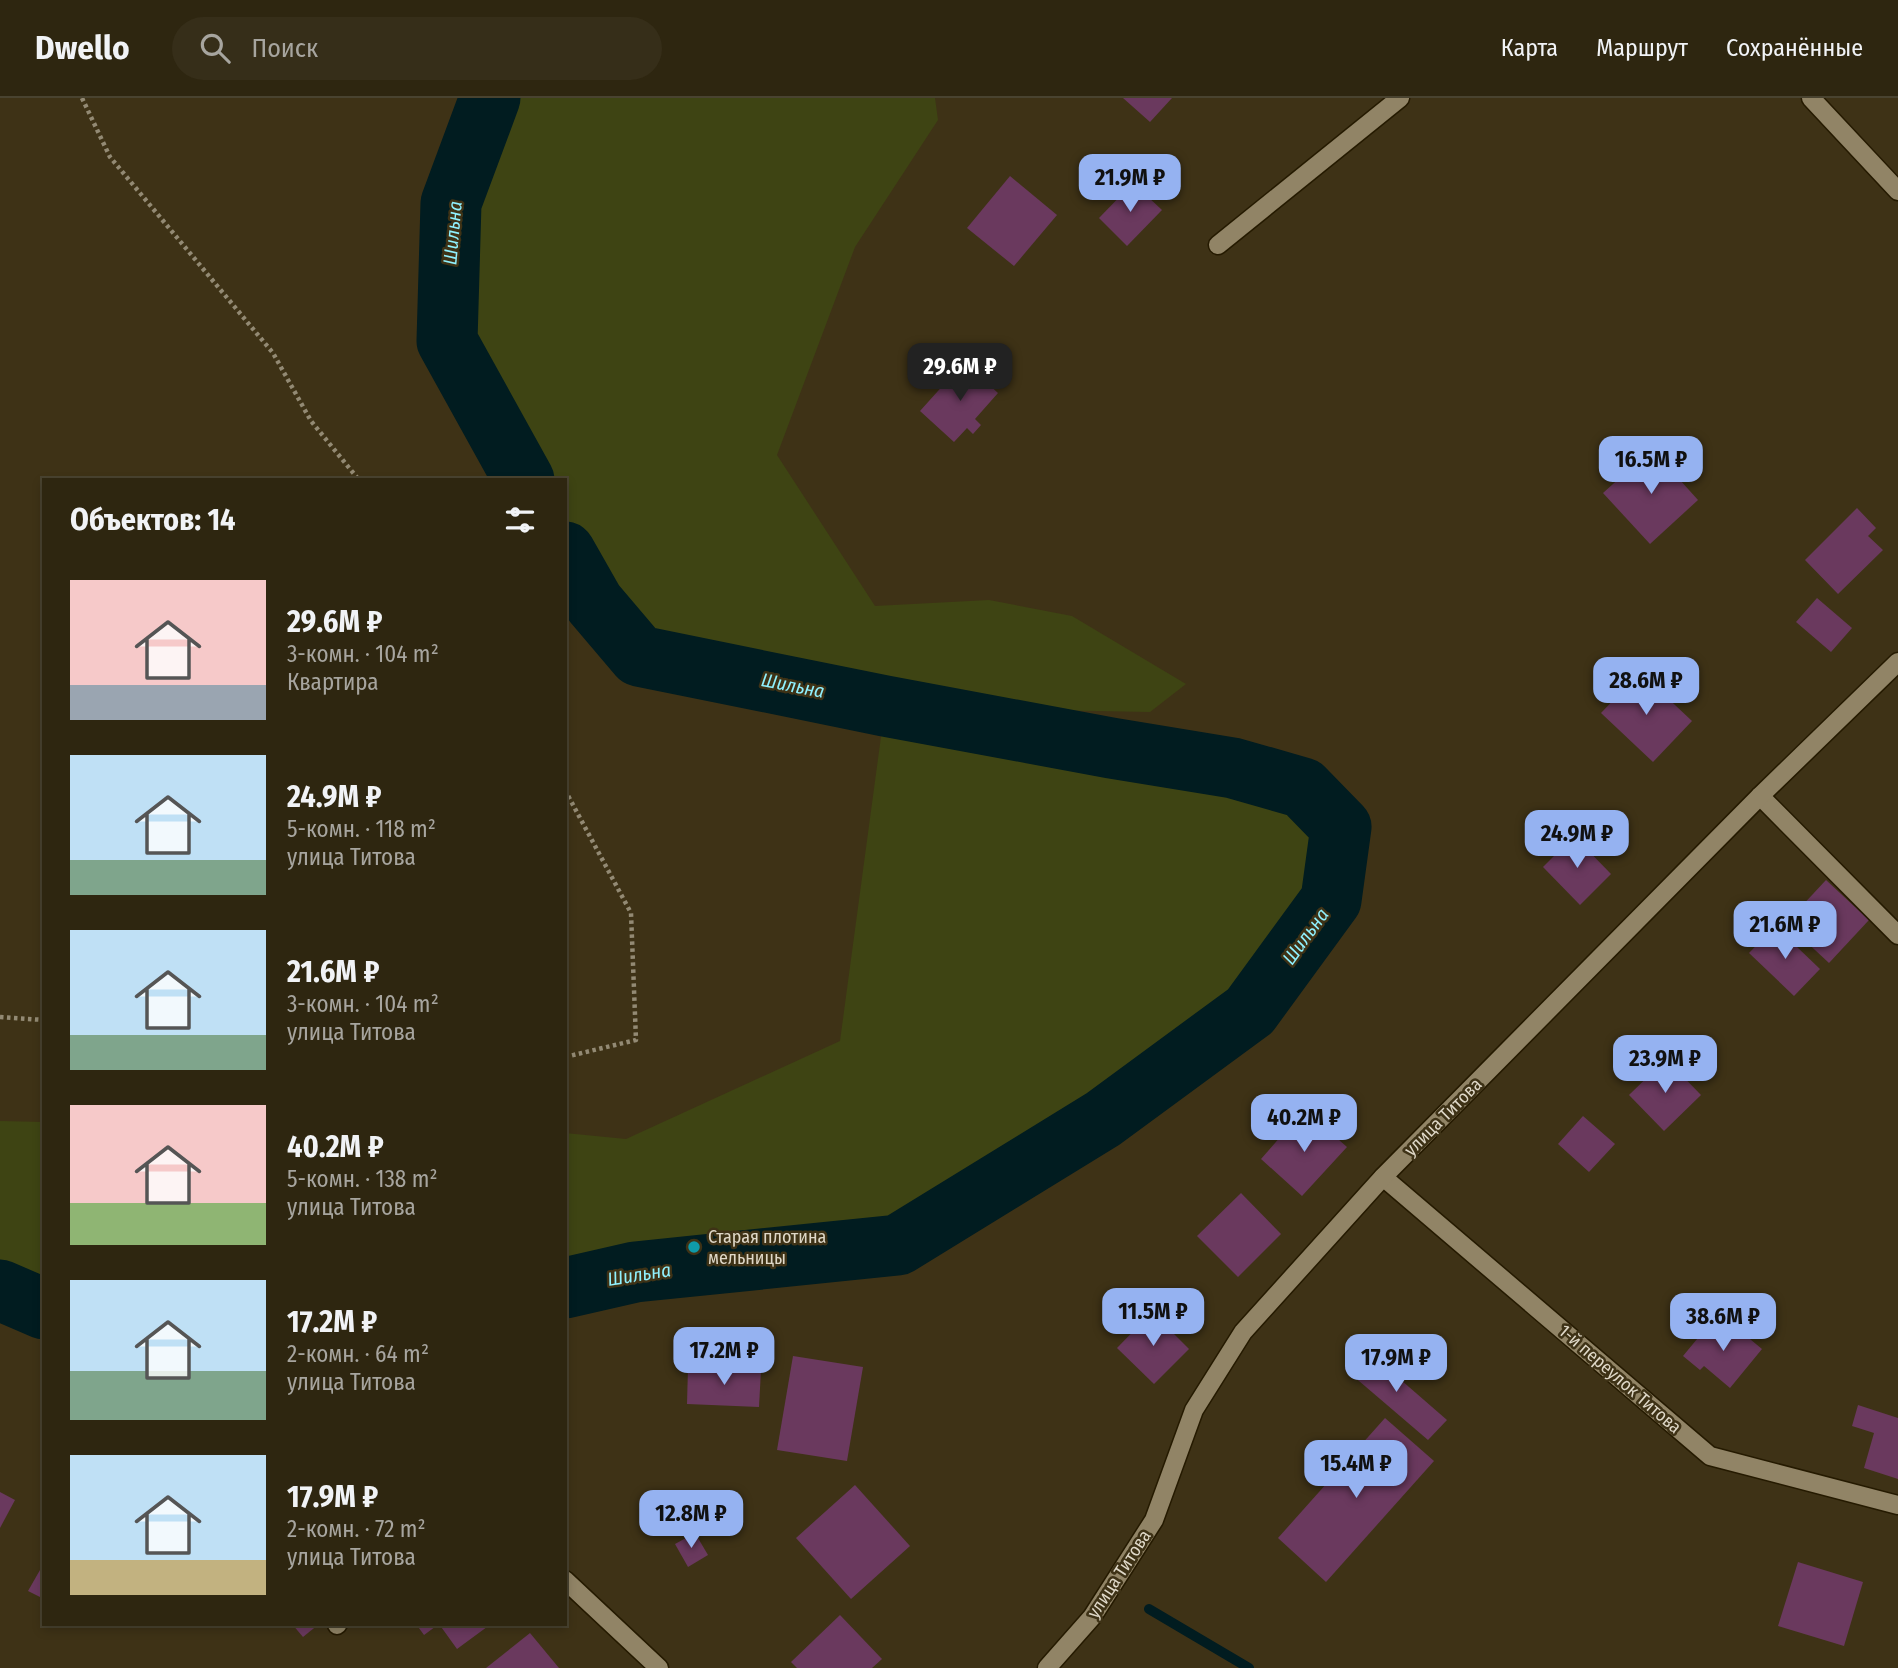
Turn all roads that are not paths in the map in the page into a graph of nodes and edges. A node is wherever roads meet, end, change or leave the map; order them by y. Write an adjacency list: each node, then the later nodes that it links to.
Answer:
1 (1400, 98): 4 (street)
2 (1811, 98): 3 (street)
3 (1898, 191)
4 (1218, 245)
5 (1898, 662): 6 (street, улица Титова)
6 (1760, 796): 7 (street); 8 (street, улица Титова)
7 (1898, 935)
8 (1383, 1177): 9 (street, 1-й переулок Титова); 12 (street, улица Титова)
9 (1898, 1505)
10 (567, 1582): 11 (street)
11 (659, 1668)
12 (1047, 1668)

